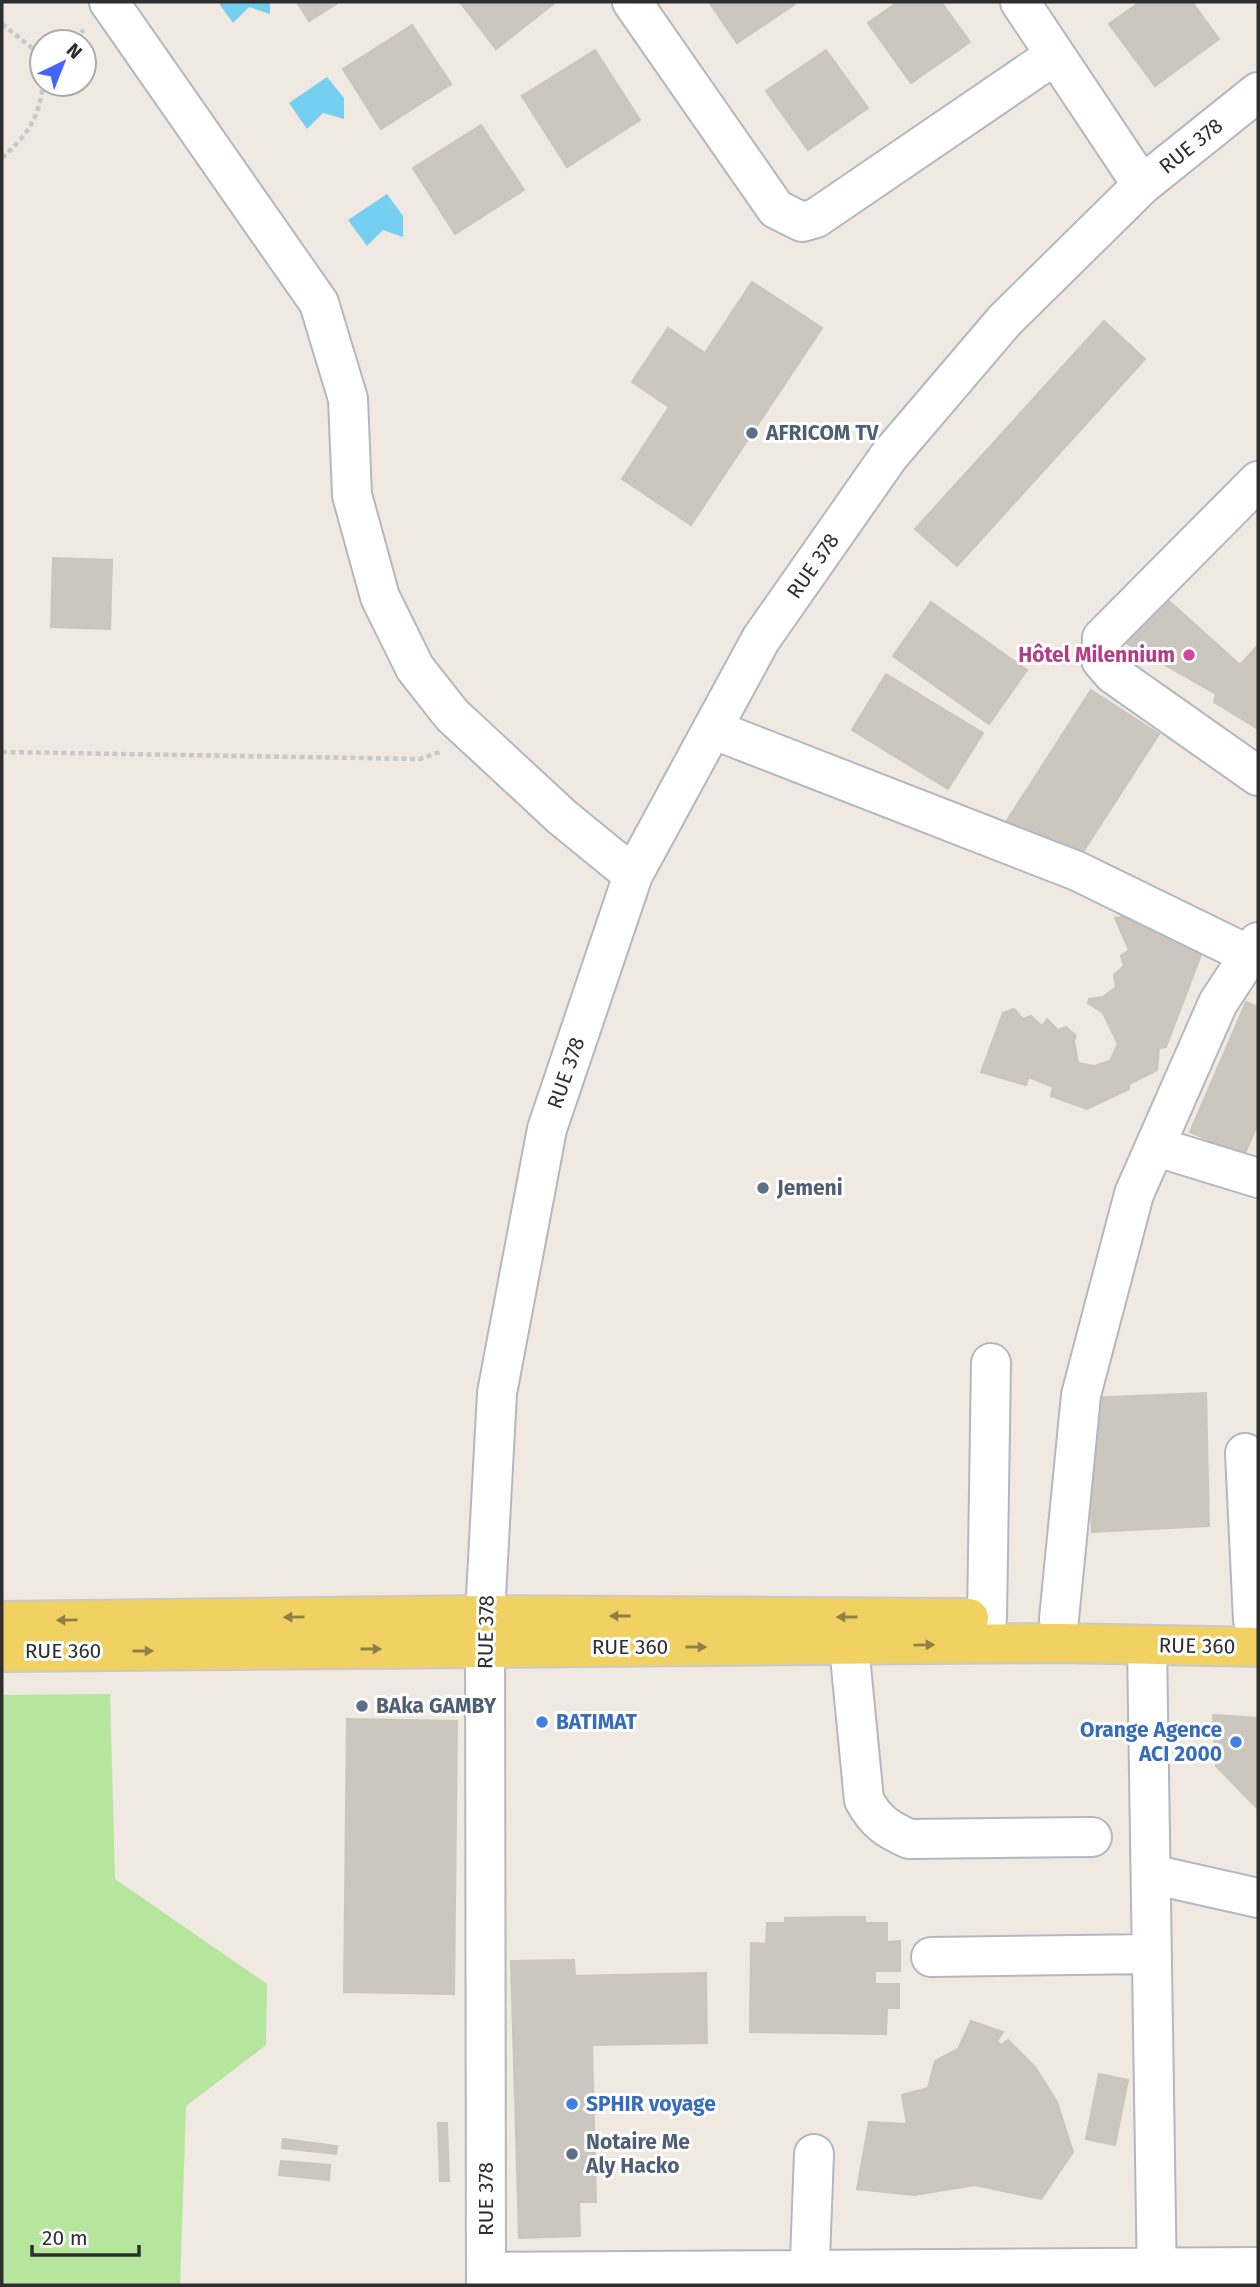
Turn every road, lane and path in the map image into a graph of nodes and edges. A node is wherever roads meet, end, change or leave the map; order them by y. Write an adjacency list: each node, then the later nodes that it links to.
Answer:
1 (109, 2): 13 (street)
2 (632, 2): 6 (street)
3 (1020, 2): 6 (street)
4 (2, 24): 5 (path)
5 (28, 45)
6 (1055, 55): 10 (street)
7 (1258, 92): 10 (street, RUE 378)
8 (41, 98): 9 (path)
9 (2, 158)
10 (1142, 185): 12 (street, RUE 378)
11 (1258, 481): 15 (street)
12 (712, 729): 16 (street, RUE 378); 17 (street)
13 (468, 730): 14 (path); 16 (street)
14 (2, 752)
15 (1258, 776)
16 (633, 875): 26 (street, RUE 378)
17 (1254, 948): 18 (street)
18 (1157, 1147): 19 (street); 23 (street)
19 (1258, 1178)
20 (990, 1363): 22 (street)
21 (1245, 1453): 25 (street)
22 (987, 1618): 23 (main road); 26 (main road, one-way to 26)
23 (1059, 1619): 25 (main road)
24 (2, 1621): 26 (main road, one-way to 24)
25 (1256, 1629): 27 (main road, RUE 360)
26 (485, 1632): 28 (main road, RUE 360, one-way to 28); 29 (main road, RUE 360, one-way to 26); 40 (street, RUE 378)
27 (1147, 1645): 28 (main road, RUE 360, one-way to 27); 31 (street)
28 (849, 1646): 30 (street)
29 (2, 1652)
30 (1093, 1837)
31 (1151, 1874): 32 (street); 33 (street)
32 (1258, 1898)
33 (1152, 1954): 34 (street); 37 (street)
34 (931, 1958)
35 (814, 2154): 38 (street)
36 (1258, 2267): 37 (street)
37 (1157, 2276): 38 (street)
38 (808, 2277): 39 (street)
39 (572, 2278): 40 (street)
40 (486, 2279)

